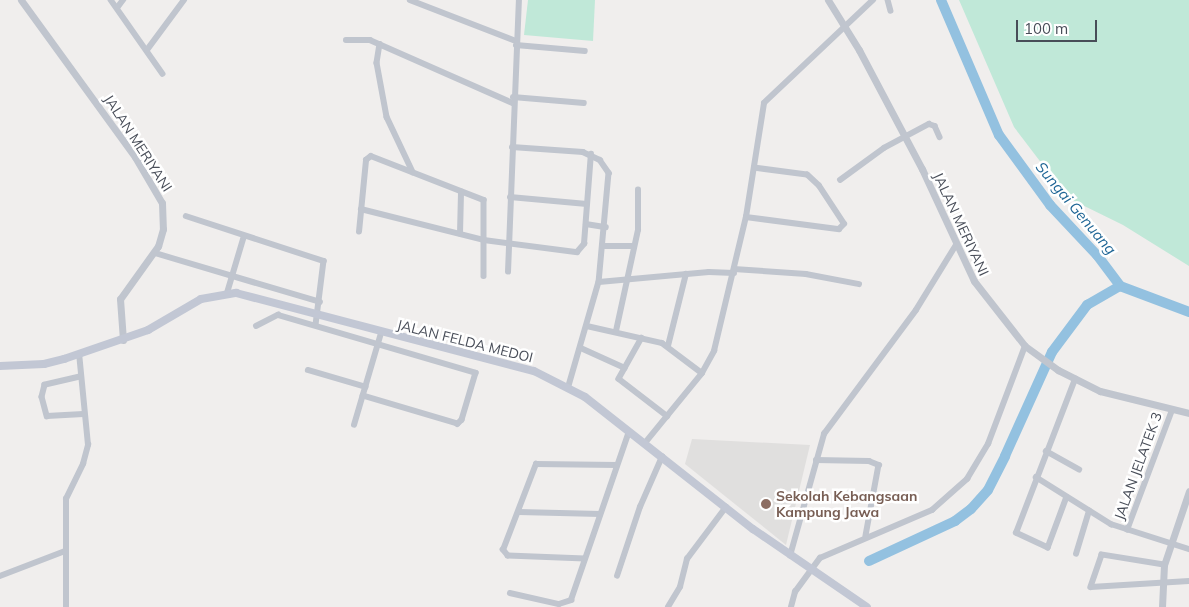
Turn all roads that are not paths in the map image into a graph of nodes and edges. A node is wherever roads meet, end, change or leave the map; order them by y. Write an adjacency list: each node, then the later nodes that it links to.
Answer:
1 (22, 0): 45 (street, JALAN MERIYANI)
2 (111, 0): 10 (street)
3 (123, 0): 10 (street)
4 (184, 0): 16 (street)
5 (410, 0): 14 (street)
6 (519, 0): 14 (street)
7 (828, 0): 12 (street, JALAN MERIYANI)
8 (873, 0): 12 (street)
9 (888, 0): 11 (street)
10 (117, 8): 16 (street)
11 (891, 11)
12 (845, 26): 21 (street, JALAN MERIYANI); 25 (street)
13 (346, 40): 15 (street)
14 (516, 43): 17 (street); 19 (street)
15 (380, 44): 19 (street); 26 (street)
16 (147, 50): 18 (street)
17 (585, 51)
18 (163, 74)
19 (513, 100): 20 (street); 23 (street)
20 (584, 103)
21 (904, 136): 22 (street); 27 (street); 42 (street, JALAN MERIYANI)
22 (940, 136)
23 (512, 147): 24 (street); 30 (street)
24 (591, 154): 31 (street); 36 (street)
25 (754, 168): 34 (street); 34 (street)
26 (413, 172): 29 (street); 32 (street)
27 (840, 180)
28 (638, 190): 44 (street)
29 (461, 192): 38 (street); 40 (street)
30 (510, 197): 31 (street); 41 (street)
31 (587, 204): 35 (street)
32 (361, 209): 37 (street); 38 (street)
33 (186, 216): 39 (street)
34 (746, 217): 46 (street)
35 (586, 224): 36 (street); 41 (street)
36 (606, 227): 43 (street)
37 (359, 232)
38 (460, 234): 40 (street)
39 (244, 236): 50 (street); 55 (street)
40 (484, 240): 41 (street); 49 (street)
41 (509, 244): 47 (street)
42 (956, 245): 66 (street, JALAN MERIYANI); 87 (street)
43 (605, 246): 44 (street); 52 (street)
44 (634, 246): 51 (street)
45 (155, 253): 50 (street); 63 (street, JALAN MERIYANI)
46 (734, 271): 48 (street); 53 (street); 72 (street)
47 (508, 272)
48 (686, 274): 51 (street); 65 (street)
49 (484, 276)
50 (232, 277): 54 (street); 55 (street)
51 (629, 281): 52 (street); 60 (street)
52 (599, 282): 59 (street)
53 (859, 284)
54 (227, 293): 56 (main road, JALAN FELDA MEDOI); 63 (main road, JALAN FELDA MEDOI)
55 (320, 302): 56 (street)
56 (318, 315): 57 (street); 61 (main road, JALAN FELDA MEDOI)
57 (316, 325): 58 (street); 64 (street)
58 (256, 326)
59 (587, 326): 60 (street); 67 (street)
60 (616, 331): 62 (street)
61 (381, 333): 64 (street); 75 (main road, JALAN FELDA MEDOI)
62 (642, 338): 65 (street); 70 (street)
63 (123, 340): 68 (main road, JALAN FELDA MEDOI)
64 (378, 344): 76 (street); 77 (street)
65 (668, 346): 72 (street)
66 (1025, 346): 74 (street, JALAN MERIYANI); 98 (street)
67 (581, 348): 70 (street); 75 (street)
68 (79, 354): 69 (main road, JALAN FELDA MEDOI); 73 (street)
69 (0, 366)
70 (625, 368): 81 (street)
71 (308, 370): 76 (street)
72 (702, 372): 81 (street)
73 (80, 377): 80 (street); 80 (street)
74 (1075, 379): 78 (street, JALAN MERIYANI); 85 (street)
75 (569, 386): 83 (main road, JALAN FELDA MEDOI)
76 (366, 387): 77 (street)
77 (363, 396): 82 (street)
78 (1172, 410): 79 (street, JALAN MERIYANI); 97 (street, JALAN JELATEK 3)
79 (1189, 413)
80 (83, 414): 101 (street)
81 (667, 416): 84 (street)
82 (354, 424)
83 (629, 432): 84 (main road, JALAN FELDA MEDOI); 88 (street)
84 (645, 443): 86 (main road, JALAN FELDA MEDOI)
85 (1046, 451): 89 (street); 90 (street)
86 (662, 457): 93 (main road, JALAN FELDA MEDOI); 108 (street)
87 (816, 460): 98 (street); 103 (street)
88 (617, 465): 95 (street); 96 (street)
89 (1078, 469)
90 (1036, 477): 92 (street); 92 (street)
91 (1189, 491): 99 (street)
92 (1068, 497): 94 (street)
93 (726, 507): 103 (main road, JALAN FELDA MEDOI); 114 (street)
94 (1089, 511): 97 (street); 102 (street)
95 (519, 512): 96 (street); 104 (street)
96 (600, 514): 104 (street)
97 (1127, 530): 99 (street)
98 (866, 536): 106 (street)
99 (1170, 543): 100 (street); 105 (street)
100 (1189, 549)
101 (65, 551): 107 (street); 113 (street)
102 (1076, 554)
103 (790, 556): 106 (main road, JALAN FELDA MEDOI)
104 (585, 559): 111 (street)
105 (1164, 565): 109 (street); 109 (street)
106 (810, 571): 112 (street); 115 (main road, JALAN FELDA MEDOI)
107 (0, 576)
108 (617, 576)
109 (1162, 580): 110 (street); 116 (street)
110 (1189, 580)
111 (510, 594)
112 (790, 606)
113 (66, 607)
114 (668, 607)
115 (867, 607)
116 (1162, 607)

